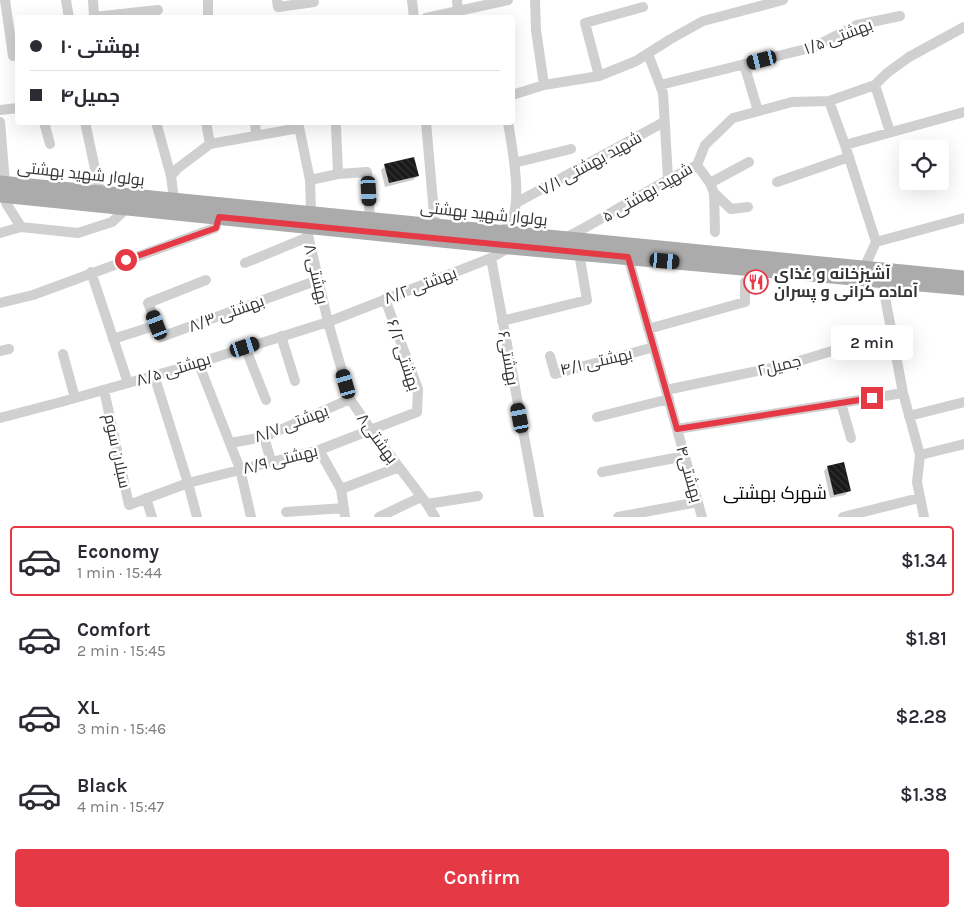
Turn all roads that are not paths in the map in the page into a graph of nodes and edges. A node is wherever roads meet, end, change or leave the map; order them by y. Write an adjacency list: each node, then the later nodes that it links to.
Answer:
1 (5, 0): 23 (street)
2 (66, 0): 14 (street)
3 (93, 0): 15 (street)
4 (208, 0): 17 (street)
5 (277, 0): 10 (street)
6 (412, 0): 18 (street)
7 (508, 0): 11 (street)
8 (535, 0): 26 (street)
9 (783, 0): 22 (street)
10 (314, 2)
11 (458, 5): 19 (street)
12 (643, 7): 25 (street)
13 (158, 10): 16 (street)
14 (68, 15)
15 (94, 15)
16 (112, 15)
17 (208, 15)
18 (414, 15)
19 (433, 15)
20 (900, 16): 24 (street, بهشتی ۱/۵)
21 (964, 27): 28 (street)
22 (648, 54): 25 (street); 27 (street)
23 (13, 56)
24 (744, 64): 27 (street, بهشتی ۱/۵); 33 (street)
25 (599, 76): 26 (street)
26 (544, 85): 29 (street)
27 (660, 85): 36 (street)
28 (875, 85): 30 (street, شهید بهشتی ۵); 46 (street)
29 (515, 94)
30 (829, 101): 33 (street, شهید بهشتی ۵); 50 (street)
31 (15, 108): 32 (street)
32 (0, 110)
33 (758, 111): 55 (street, شهید بهشتی ۵)
34 (964, 112): 46 (street)
35 (0, 122): 62 (street)
36 (664, 122): 58 (street); 65 (street, شهید بهشتی ۷/۱)
37 (45, 125): 48 (street)
38 (86, 125): 63 (street)
39 (157, 125): 57 (street)
40 (207, 125): 49 (street)
41 (255, 125): 47 (street)
42 (298, 125): 47 (street); 59 (street, ۸ بهشتی)
43 (426, 125): 72 (street)
44 (508, 125): 54 (street)
45 (336, 126): 56 (street)
46 (890, 132): 50 (street)
47 (256, 135): 49 (street)
48 (50, 144)
49 (210, 144): 57 (street)
50 (845, 145): 52 (street)
51 (571, 149): 54 (street)
52 (849, 157): 60 (street); 78 (street)
53 (750, 162): 61 (street)
54 (514, 163): 65 (street)
55 (697, 165): 58 (street, شهید بهشتی ۵); 61 (street)
56 (338, 174): 59 (street); 70 (street)
57 (171, 176): 64 (street)
58 (668, 178): 77 (street, شهید بهشتی ۵)
59 (310, 180): 71 (street, ۸ بهشتی)
60 (777, 182)
61 (712, 188): 66 (street); 75 (street)
62 (3, 189): 63 (main road, بولوار شهید بهشتی); 67 (main road, بولوار شهید بهشتی); 73 (street)
63 (100, 192): 64 (main road, بولوار شهید بهشتی)
64 (174, 200): 71 (main road, بولوار شهید بهشتی)
65 (516, 203): 74 (street)
66 (748, 207)
67 (127, 208): 68 (main road, بولوار شهید بهشتی); 73 (street)
68 (219, 217): 71 (main road, بولوار شهید بهشتی); 86 (street)
69 (964, 218): 78 (street)
70 (370, 219): 71 (main road, بولوار شهید بهشتی); 72 (main road, بولوار شهید بهشتی)
71 (308, 225): 79 (main road, بولوار شهید بهشتی); 83 (street); 89 (street, ۸ بهشتی)
72 (435, 225): 74 (main road, بولوار شهید بهشتی)
73 (21, 226): 76 (street)
74 (502, 232): 77 (main road, بولوار شهید بهشتی)
75 (715, 232)
76 (0, 233)
77 (566, 238): 85 (main road, بولوار شهید بهشتی)
78 (876, 242): 84 (street)
79 (510, 247): 80 (main road, بولوار شهید بهشتی); 82 (street, بهشتی ۸/۲)
80 (579, 253): 81 (main road, بولوار شهید بهشتی); 95 (street)
81 (628, 257): 85 (main road, بولوار شهید بهشتی); 98 (street, بهشتی۴)
82 (491, 258): 93 (street, بهشتی ۸/۲); 95 (street, بهشتی۶)
83 (245, 263)
84 (864, 268): 85 (main road, بولوار شهید بهشتی); 87 (main road, بولوار شهید بهشتی)
85 (815, 269): 90 (main road, بولوار شهید بهشتی)
86 (91, 272): 94 (street); 101 (street)
87 (964, 278)
88 (206, 280): 97 (street)
89 (318, 280): 96 (street, ۸ بهشتی); 97 (street, بهشتی ۸/۳)
90 (882, 281): 92 (main road, بولوار شهید بهشتی); 99 (street)
91 (745, 282): 98 (street)
92 (964, 288)
93 (385, 299): 96 (street, بهشتی ۸/۲); 118 (street, بهشتی ۶/۲)
94 (0, 303)
95 (502, 321): 149 (street, بهشتی۶)
96 (328, 322): 100 (street, بهشتی ۸/۵); 114 (street, بهشتی۸)
97 (157, 325): 101 (street)
98 (648, 328): 103 (street, بهشتی۴)
99 (891, 333): 111 (street); 112 (street, جمیل۲)
100 (281, 336): 102 (street, بهشتی ۸/۵); 108 (street)
101 (113, 339): 109 (street)
102 (245, 347): 106 (street, بهشتی ۸/۵); 115 (street)
103 (654, 347): 105 (street, بهشتی ۴/۱); 112 (street, بهشتی۴)
104 (63, 354): 113 (street)
105 (550, 356)
106 (198, 362): 107 (street, بهشتی ۸/۵); 126 (street)
107 (154, 375): 109 (street, بهشتی ۸/۵); 135 (street)
108 (295, 381)
109 (128, 383): 110 (street, بهشتی ۸/۵)
110 (104, 390): 113 (street, بهشتی ۸/۵); 138 (street, سبلان سوم)
111 (902, 393): 117 (street); 119 (street)
112 (667, 394): 120 (street, جمیل۲); 122 (street, بهشتی۴)
113 (75, 398): 121 (street, بهشتی ۸/۵)
114 (350, 399): 123 (street, بهشتی۸); 124 (street, بهشتی ۸/۷)
115 (266, 400)
116 (964, 402): 119 (street)
117 (841, 403): 122 (street); 125 (street)
118 (417, 412): 123 (street, بهشتی ۸/۹)
119 (909, 416): 130 (street)
120 (597, 417)
121 (0, 418)
122 (677, 429): 129 (street, بهشتی۴)
123 (371, 430): 128 (street, بهشتی ۸/۹); 132 (street, بهشتی۸)
124 (264, 436): 126 (street, بهشتی ۸/۷); 131 (street)
125 (851, 438)
126 (230, 444): 133 (street)
127 (964, 444): 130 (street)
128 (319, 450): 131 (street, بهشتی ۸/۹); 136 (street)
129 (685, 456): 134 (street); 141 (street, بهشتی۴)
130 (920, 456): 139 (street)
131 (271, 461): 133 (street, بهشتی ۸/۹)
132 (399, 467): 136 (street); 140 (street, بهشتی۸)
133 (240, 469): 135 (street, بهشتی ۸/۹); 147 (street)
134 (602, 472)
135 (188, 482): 138 (street, سبلان سوم); 146 (street)
136 (341, 488): 143 (street)
137 (478, 496): 140 (street)
138 (146, 498): 145 (street)
139 (919, 498): 152 (street); 153 (street)
140 (424, 500): 144 (street, بهشتی۸); 148 (street)
141 (698, 502): 150 (street); 151 (street, بهشتی۴)
142 (286, 512): 143 (street)
143 (344, 512)
144 (432, 516)
145 (152, 517)
146 (197, 517)
147 (251, 517)
148 (379, 517)
149 (539, 517)
150 (618, 517)
151 (702, 517)
152 (843, 517)
153 (924, 517)

